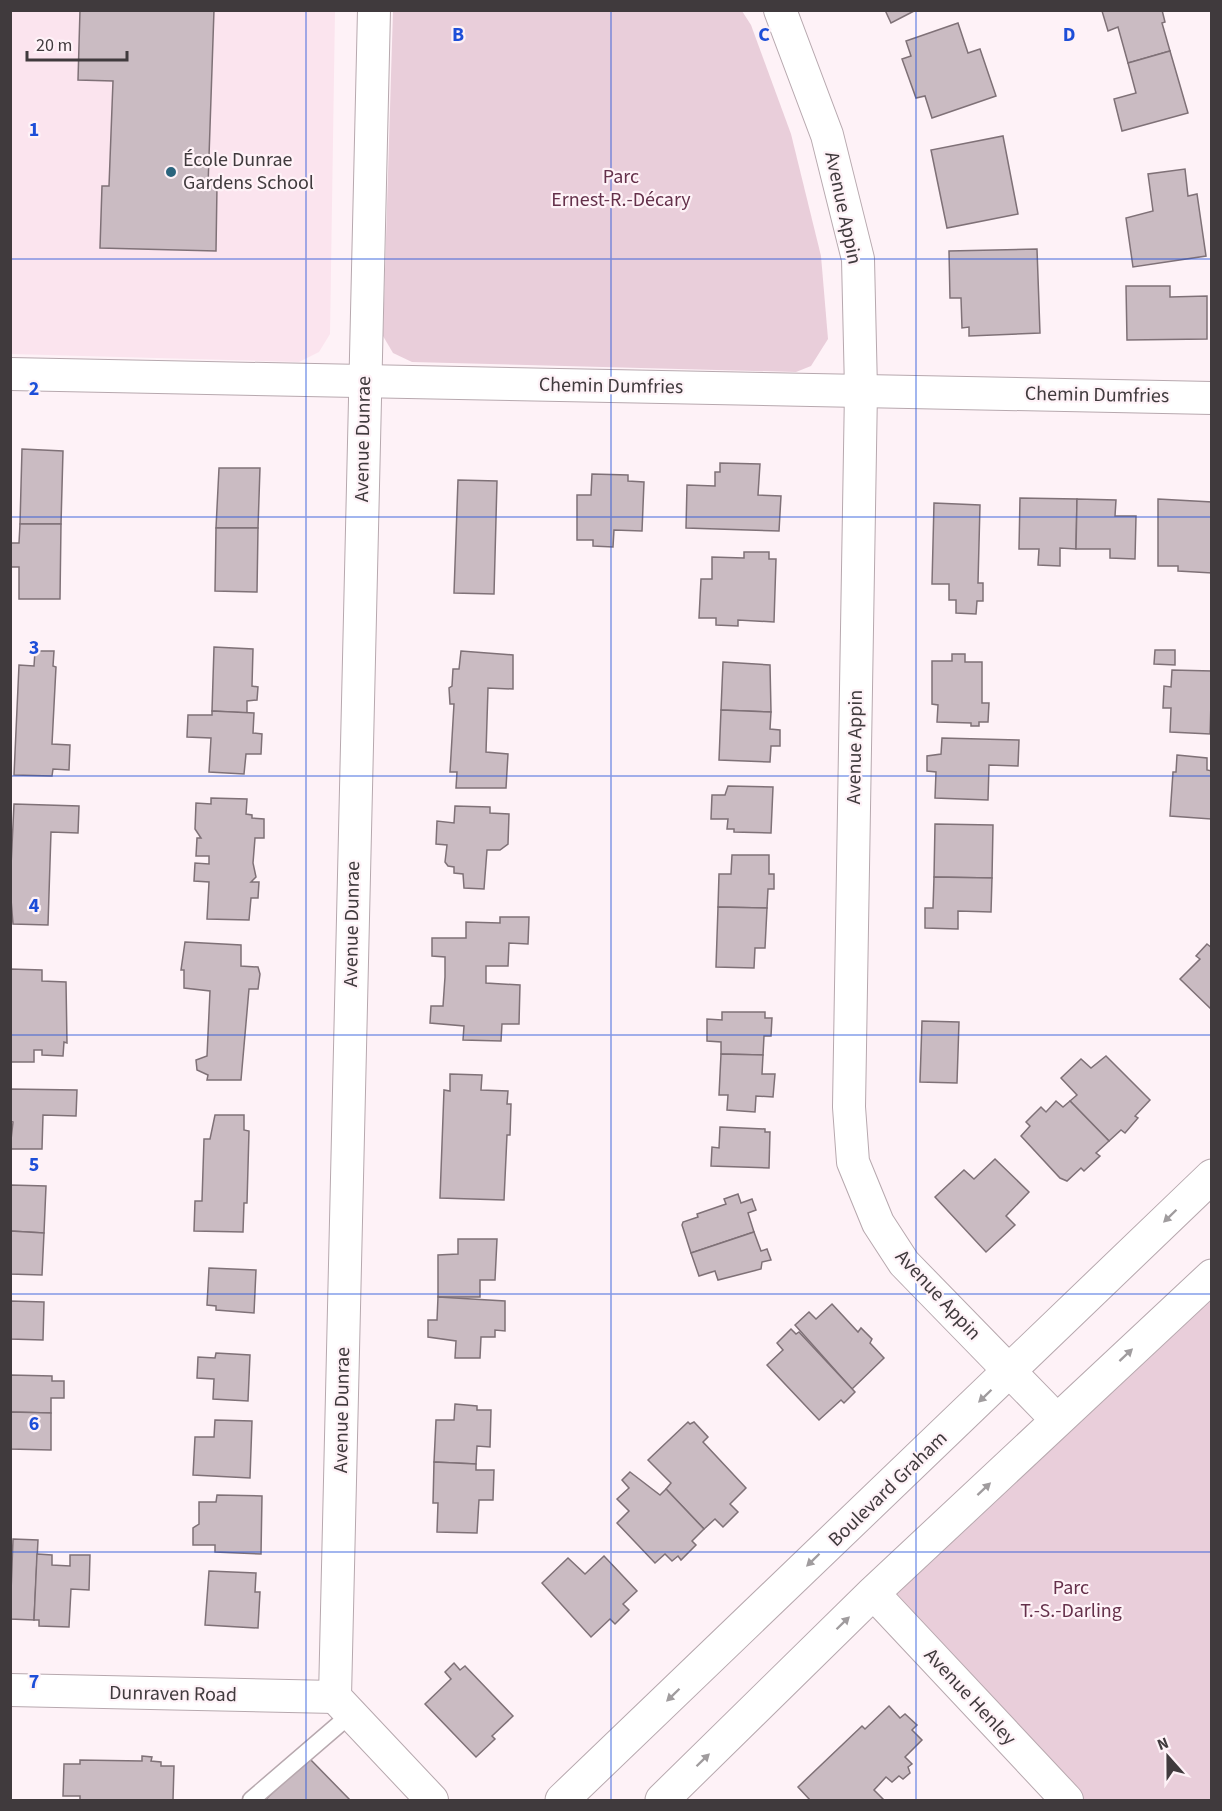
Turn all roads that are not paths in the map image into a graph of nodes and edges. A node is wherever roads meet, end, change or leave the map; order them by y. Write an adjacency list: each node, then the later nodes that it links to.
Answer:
1 (374, 10): 4 (street, Avenue Dunrae)
2 (780, 10): 5 (street, Avenue Appin)
3 (10, 374): 4 (street, Chemin Dumfries)
4 (364, 381): 5 (street, Chemin Dumfries); 13 (street, Avenue Dunrae)
5 (861, 390): 6 (street, Chemin Dumfries); 9 (street, Avenue Appin)
6 (1212, 398)
7 (1212, 1176): 9 (street, Boulevard Graham, one-way to 9)
8 (1212, 1276): 10 (street, one-way to 8)
9 (1011, 1371): 10 (street, Avenue Appin); 16 (street, Boulevard Graham, one-way to 16)
10 (1057, 1420): 11 (street, one-way to 10)
11 (873, 1593): 17 (street, one-way to 11); 18 (street, Avenue Henley)
12 (10, 1690): 13 (street, Dunraven Road)
13 (343, 1705): 14 (lane); 15 (street)
14 (251, 1800)
15 (432, 1800)
16 (562, 1800)
17 (662, 1800)
18 (1067, 1800)

